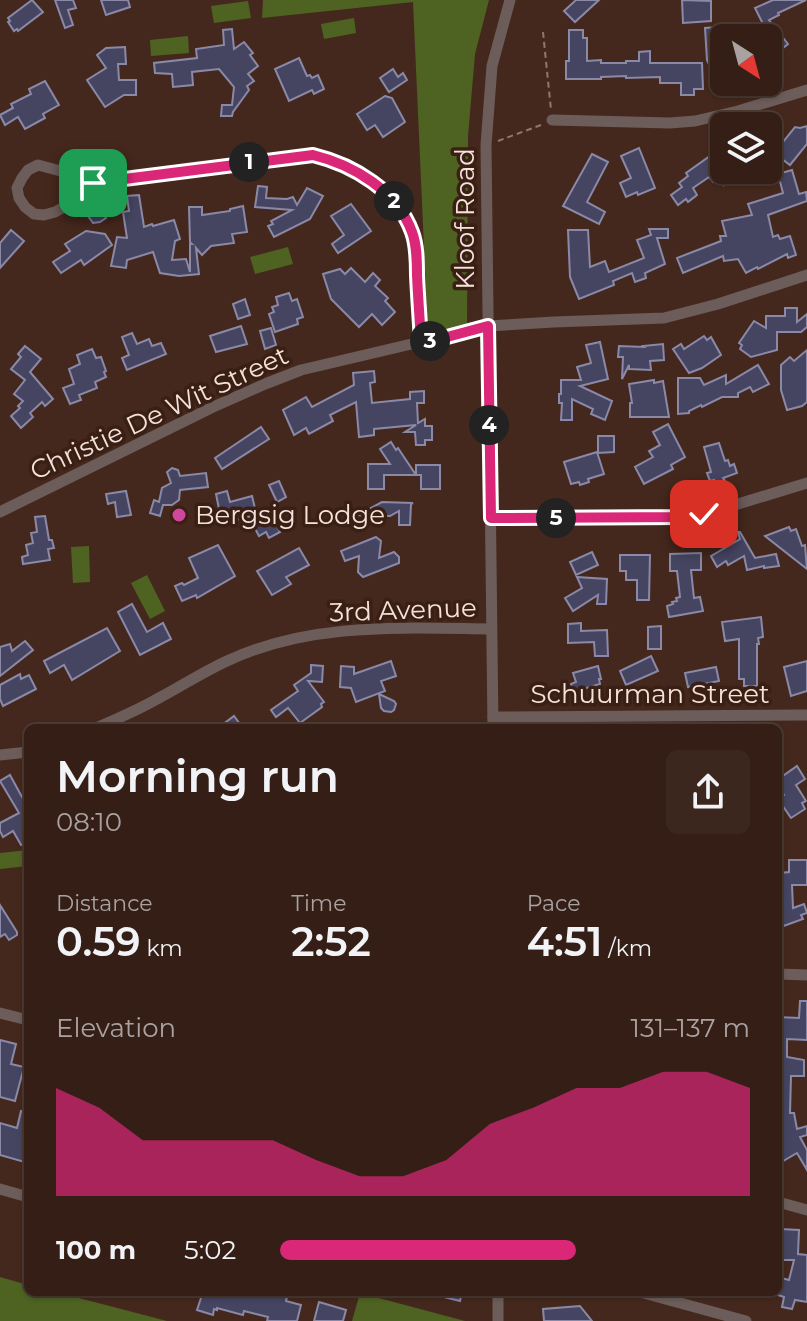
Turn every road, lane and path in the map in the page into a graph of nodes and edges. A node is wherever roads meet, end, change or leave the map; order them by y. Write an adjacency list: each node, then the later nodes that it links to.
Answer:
1 (510, 0): 5 (street, Kloof Road)
2 (543, 32): 4 (path)
3 (807, 90): 4 (street)
4 (552, 120): 5 (path)
5 (486, 145): 8 (street, Kloof Road)
6 (93, 183): 6 (street); 9 (street)
7 (807, 275): 8 (street, Christie De Wit Street)
8 (488, 326): 9 (street, Christie De Wit Street); 12 (street, Kloof Road)
9 (421, 344): 11 (street, Christie De Wit Street)
10 (807, 483): 12 (street)
11 (0, 512)
12 (491, 518): 13 (street, Kloof Road)
13 (491, 629): 15 (street, Kloof Road); 16 (street, 3rd Avenue)
14 (807, 715): 15 (street, Schuurman Street)
15 (493, 723)
16 (105, 724)
17 (24, 752): 18 (street)
18 (0, 755)
19 (782, 974): 20 (street)
20 (807, 975)
21 (0, 1013): 22 (street)
22 (24, 1019)
23 (0, 1189): 24 (street)
24 (24, 1196)
25 (782, 1203): 26 (street)
26 (807, 1210)
27 (498, 1296): 29 (street)
28 (655, 1296): 30 (street)
29 (498, 1321)
30 (746, 1321)

